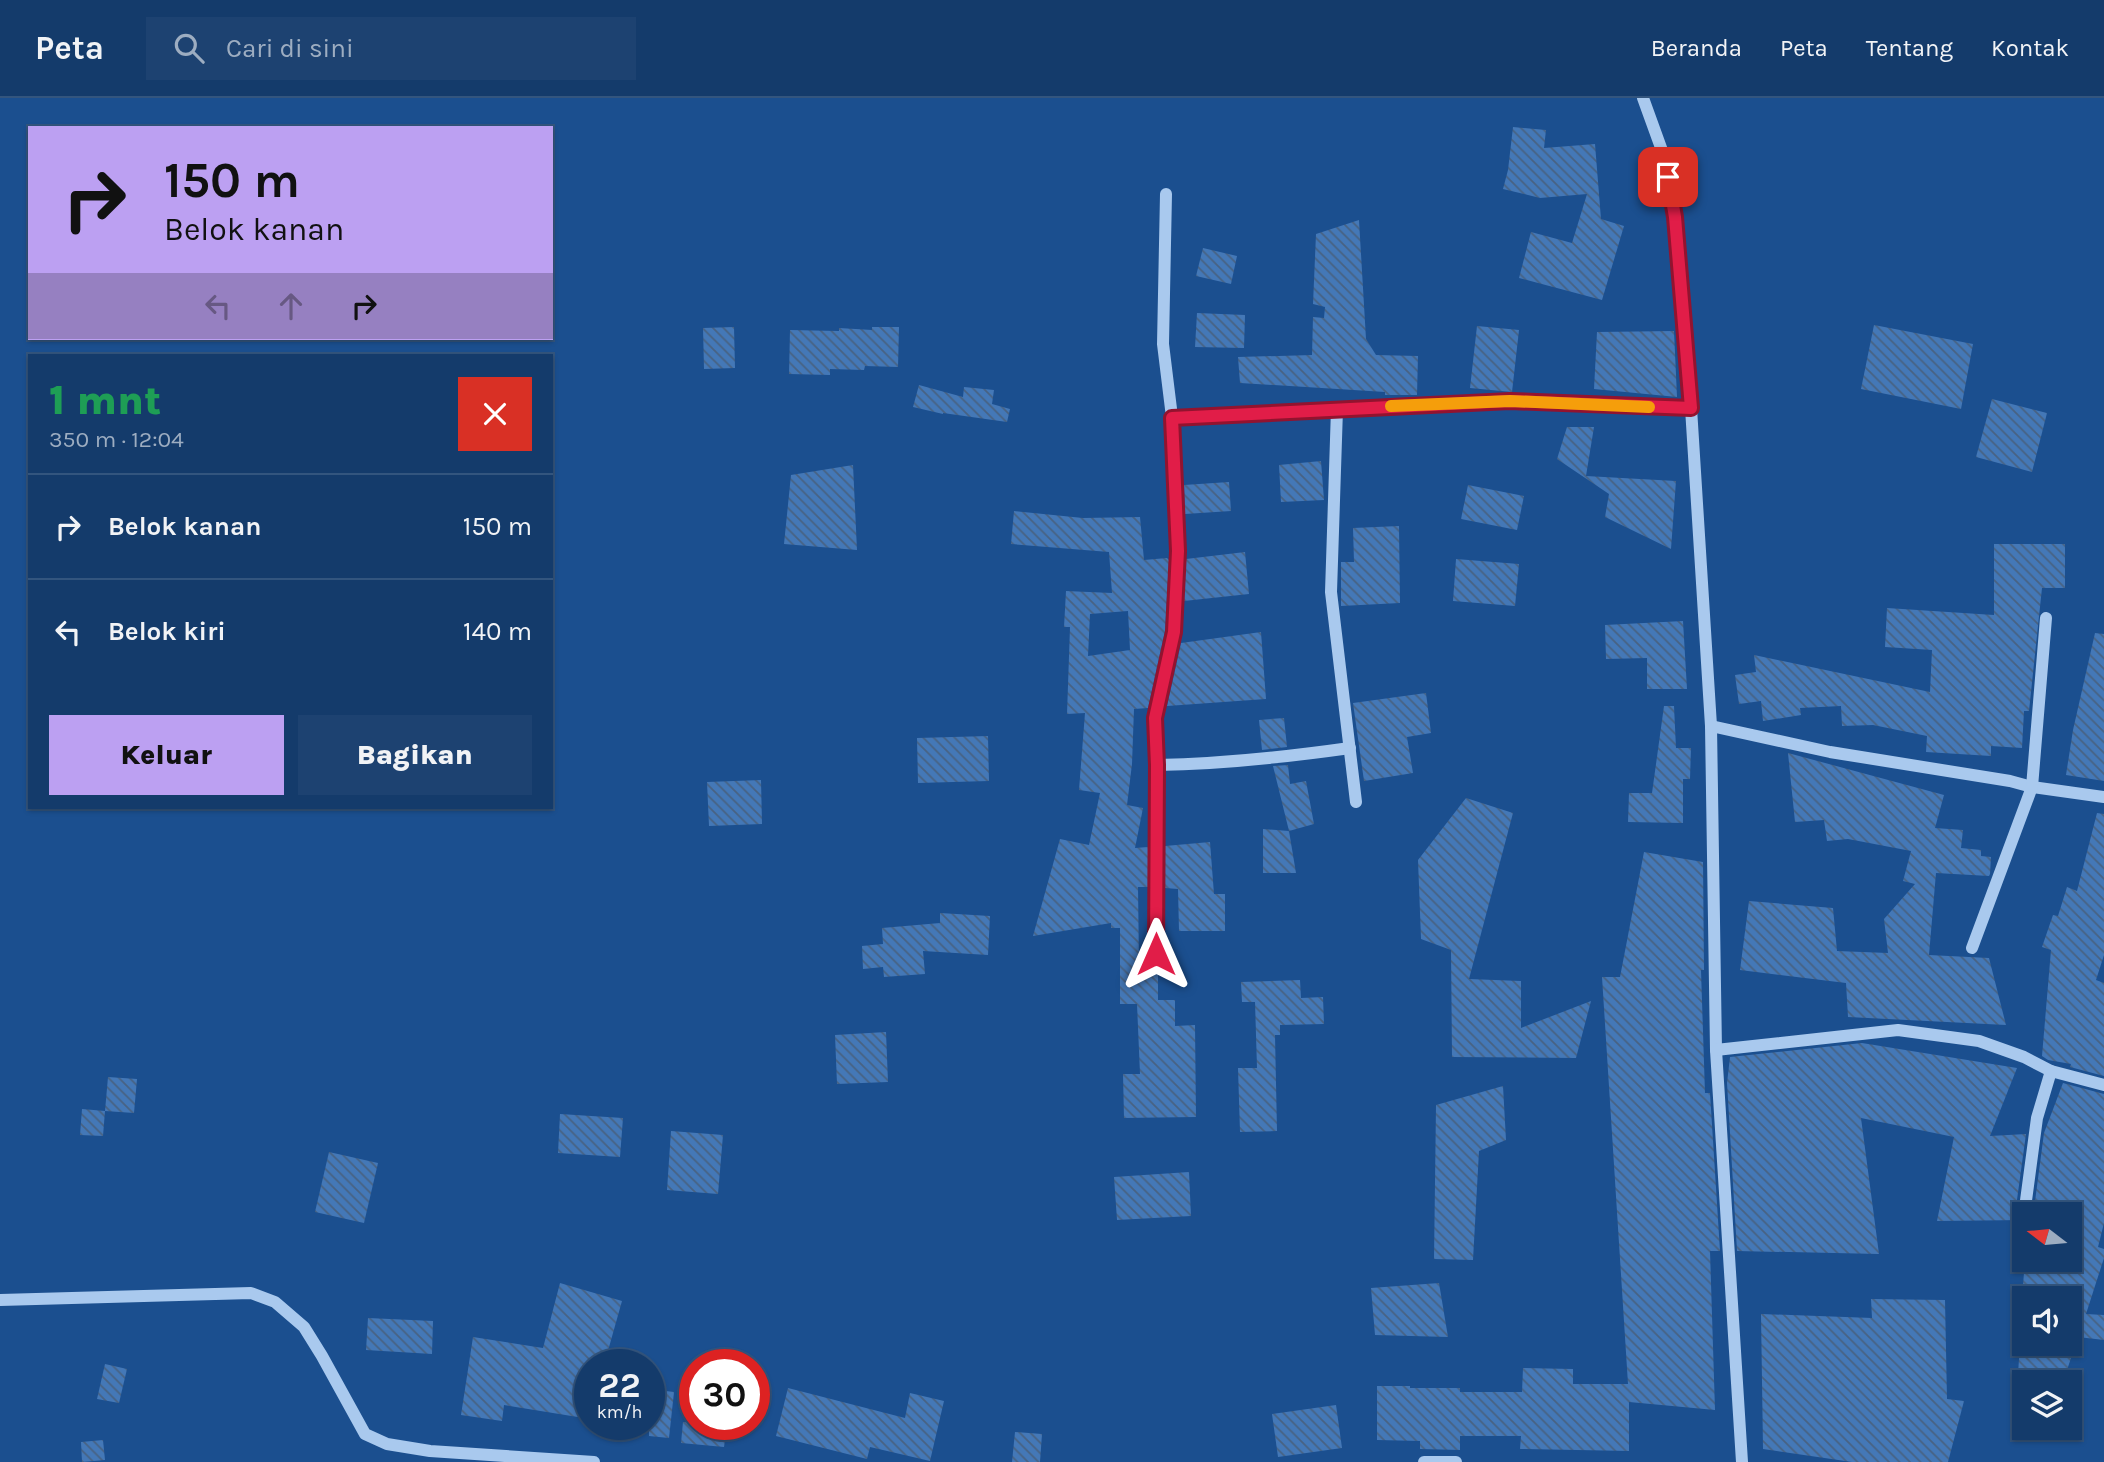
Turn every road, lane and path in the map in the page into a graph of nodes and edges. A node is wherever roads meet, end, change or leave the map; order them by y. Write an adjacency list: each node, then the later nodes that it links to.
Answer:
1 (1643, 98): 3 (street)
2 (1166, 194): 5 (street)
3 (1691, 408): 4 (street); 7 (street)
4 (1337, 409): 5 (street); 8 (street)
5 (1172, 418): 9 (street)
6 (2046, 618): 10 (street)
7 (1711, 726): 10 (street); 15 (street)
8 (1350, 748): 9 (street); 12 (street)
9 (1157, 765): 14 (street)
10 (2032, 787): 11 (street); 13 (street)
11 (2104, 797)
12 (1356, 802)
13 (1972, 948)
14 (1156, 954)
15 (1716, 1050): 16 (street); 23 (street)
16 (2050, 1072): 17 (street); 18 (street)
17 (2104, 1085)
18 (2026, 1202)
19 (0, 1300): 20 (street)
20 (594, 1462)
21 (1424, 1462): 22 (street)
22 (1455, 1462)
23 (1742, 1462)

